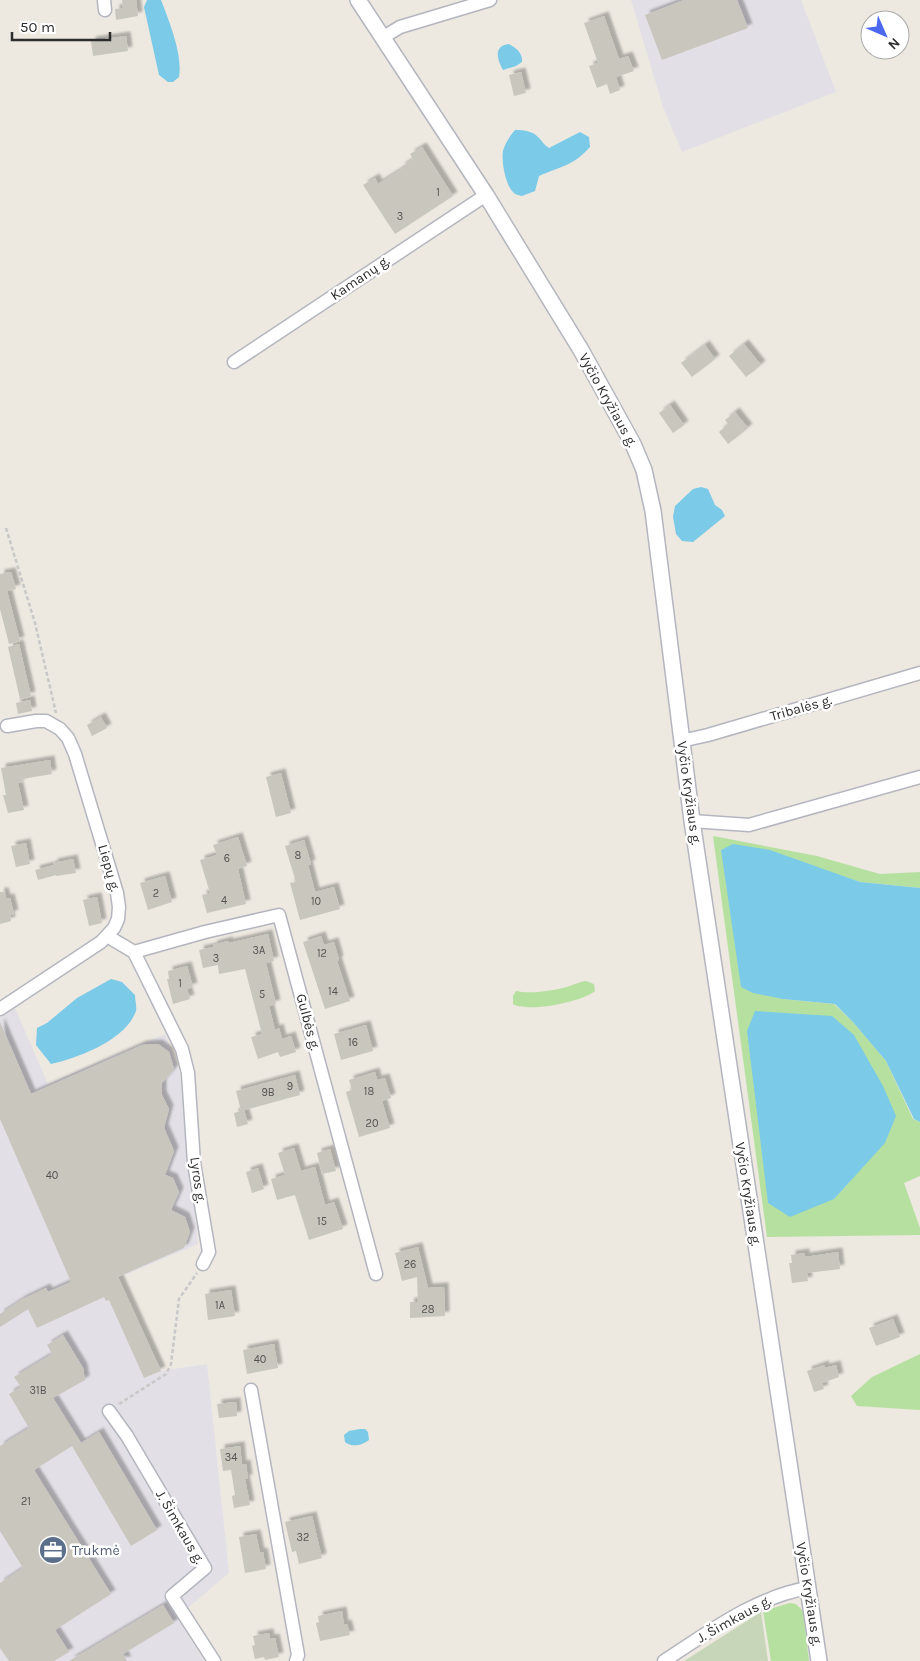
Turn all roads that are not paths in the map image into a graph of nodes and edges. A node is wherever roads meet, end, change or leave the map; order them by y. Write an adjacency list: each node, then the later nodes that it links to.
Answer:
1 (358, 0): 3 (street, Vyčio Kryžiaus g.)
2 (490, 0): 3 (street)
3 (382, 38): 4 (street, Vyčio Kryžiaus g.)
4 (486, 195): 5 (street, Kamanų g.); 8 (street, Vyčio Kryžiaus g.)
5 (234, 362)
6 (920, 673): 8 (street, Tribalės g.)
7 (8, 726): 11 (street, Liepų g.)
8 (681, 741): 10 (street, Vyčio Kryžiaus g.)
9 (920, 777): 10 (street)
10 (692, 821): 18 (street, Vyčio Kryžiaus g.)
11 (107, 936): 12 (street); 13 (street, Liepų g.)
12 (134, 952): 14 (street, Lyros g.); 15 (street, Gulbės g.)
13 (0, 1009)
14 (203, 1264)
15 (376, 1274)
16 (252, 1390): 20 (street)
17 (109, 1411): 19 (street, J. Šimkaus g.)
18 (808, 1588): 21 (street, J. Šimkaus g.); 22 (street, Vyčio Kryžiaus g.)
19 (214, 1661)
20 (296, 1661)
21 (664, 1661)
22 (819, 1661)

